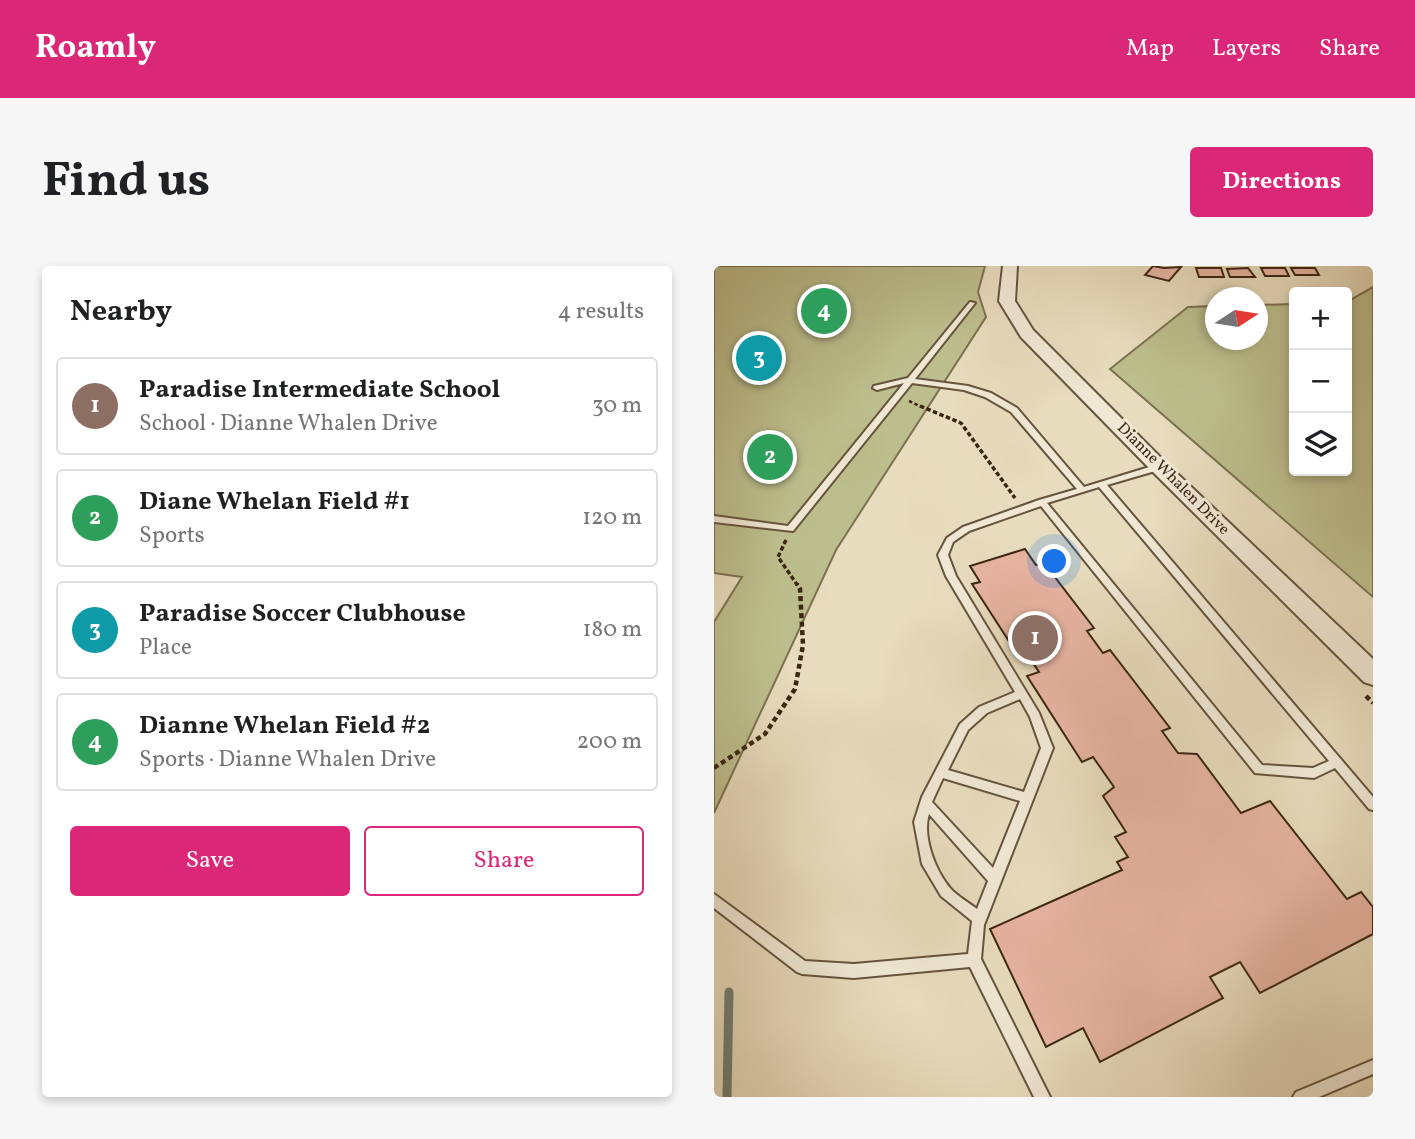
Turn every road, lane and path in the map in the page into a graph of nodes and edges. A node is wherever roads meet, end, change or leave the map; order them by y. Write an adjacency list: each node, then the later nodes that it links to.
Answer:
1 (1010, 266): 6 (street, Dianne Whalen Drive)
2 (972, 303): 3 (lane)
3 (908, 380): 4 (lane); 5 (lane); 8 (lane)
4 (877, 387)
5 (895, 397): 9 (path); 12 (lane)
6 (1158, 467): 7 (lane); 13 (street, Dianne Whalen Drive)
7 (1101, 484): 8 (lane); 15 (lane)
8 (1081, 489): 10 (lane)
9 (1016, 499)
10 (1042, 502): 14 (lane); 15 (lane)
11 (714, 519): 12 (lane)
12 (790, 529): 16 (path)
13 (1373, 675)
14 (1022, 694): 17 (lane); 18 (lane)
15 (1337, 762): 20 (lane)
16 (714, 768)
17 (941, 773): 18 (lane); 19 (lane)
18 (1028, 798): 21 (lane)
19 (926, 803): 21 (lane); 23 (lane)
20 (1373, 805)
21 (994, 878): 23 (lane)
22 (714, 900): 24 (lane)
23 (979, 919): 24 (lane)
24 (974, 960): 26 (lane)
25 (1373, 1067): 27 (lane)
26 (1042, 1097)
27 (1301, 1097)

